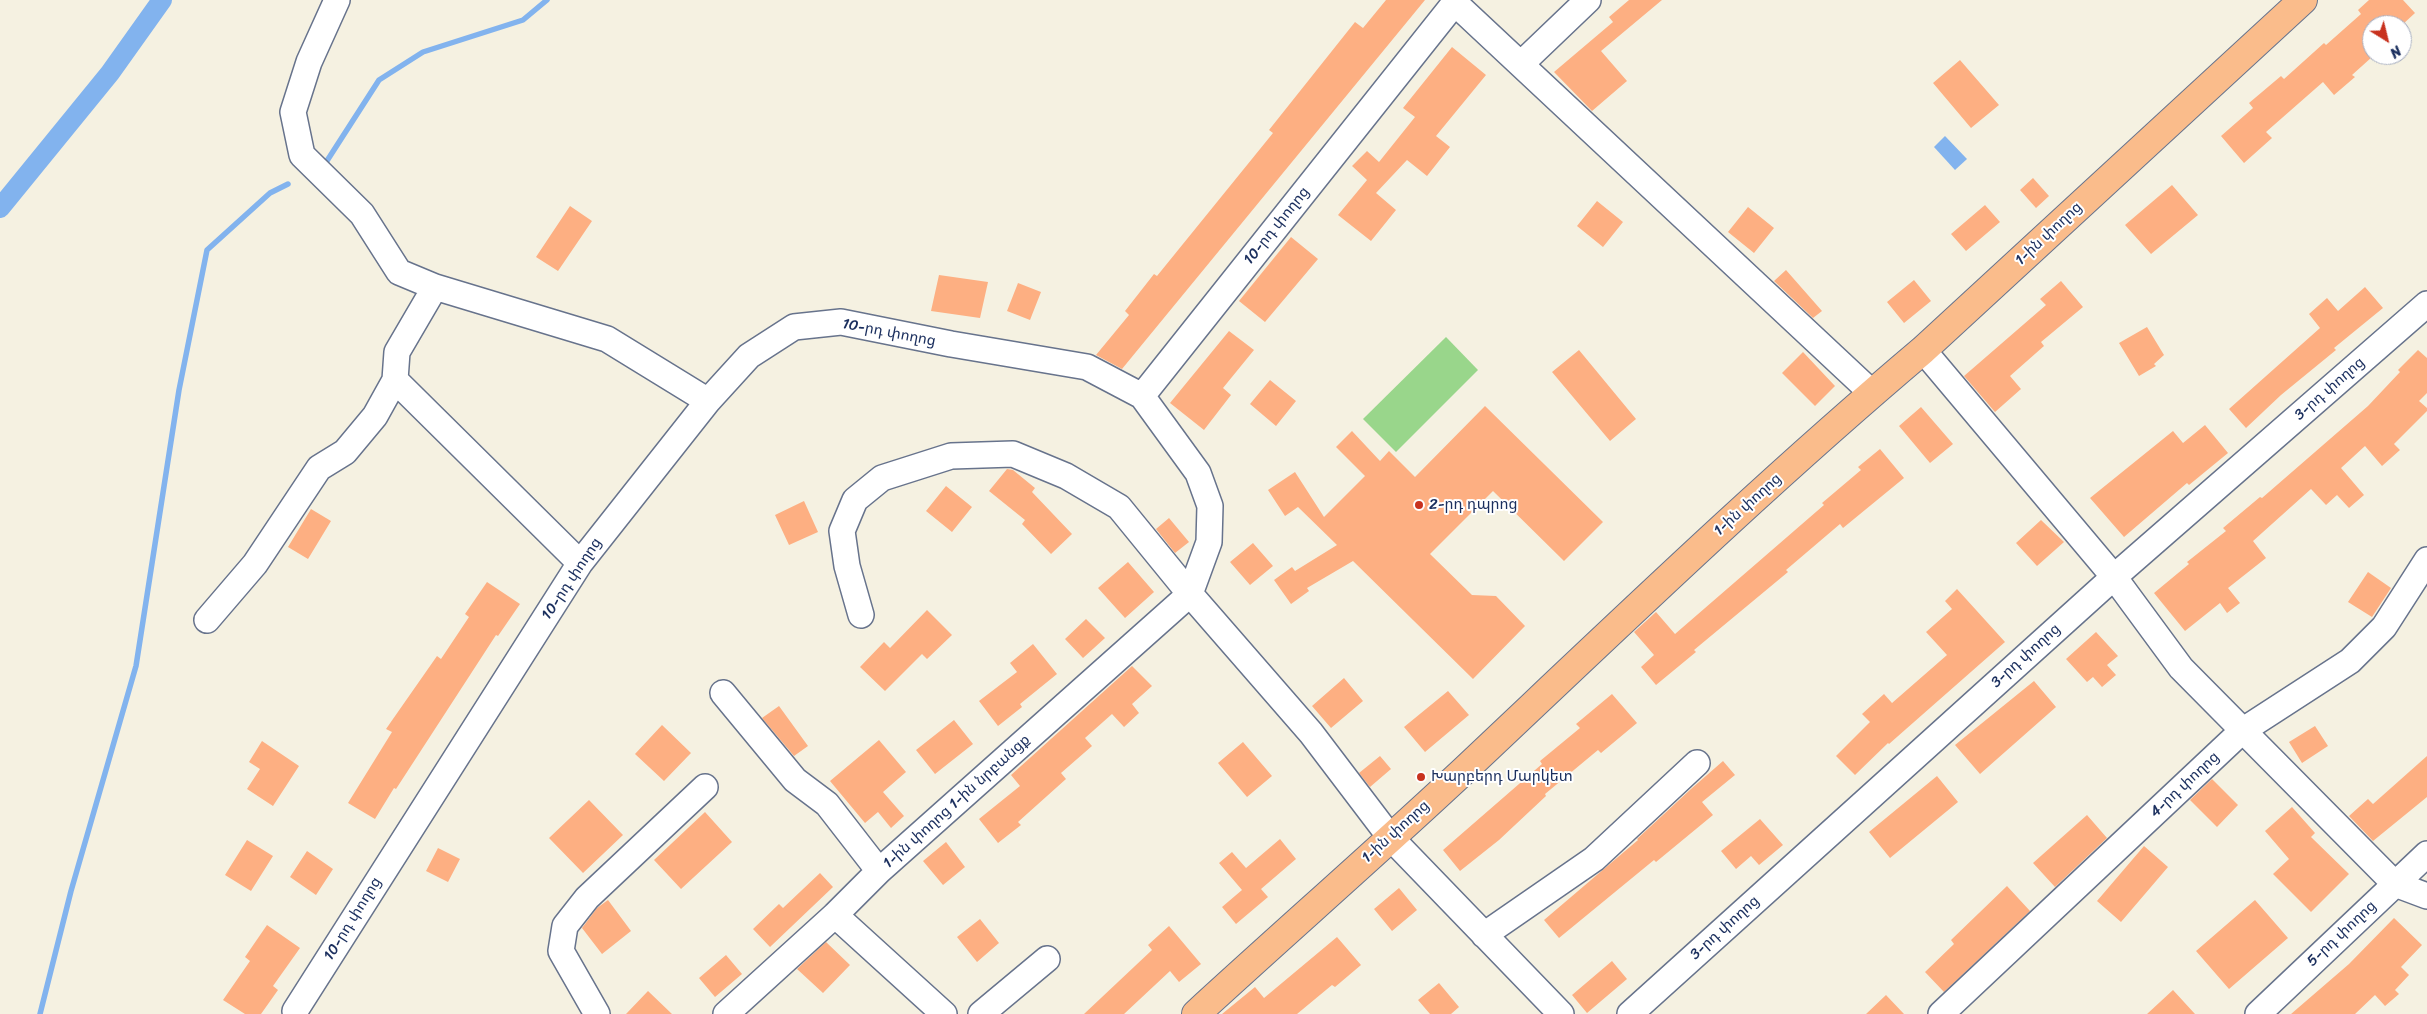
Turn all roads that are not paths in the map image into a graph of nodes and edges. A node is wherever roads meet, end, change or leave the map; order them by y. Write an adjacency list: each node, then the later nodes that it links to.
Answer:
1 (337, 0): 6 (street)
2 (1588, 0): 5 (street)
3 (2303, 0): 8 (main road, 1-ին փողոց)
4 (1456, 2): 5 (street); 11 (street, 10-րդ փողոց)
5 (1521, 64): 10 (street)
6 (435, 287): 9 (street); 12 (street)
7 (2427, 304): 15 (street, 3-րդ փողոց)
8 (1923, 350): 10 (main road, 1-ին փողոց); 15 (street)
9 (395, 380): 14 (street); 18 (street)
10 (1872, 393): 23 (main road, 1-ին փողոց)
11 (1142, 396): 12 (street, 10-րդ փողոց); 16 (street)
12 (708, 401): 14 (street, 10-րդ փողոց)
13 (2427, 560): 20 (street, 4-րդ փողոց)
14 (580, 563): 31 (street, 10-րդ փողոց)
15 (2114, 577): 20 (street); 38 (street, 3-րդ փողոց)
16 (1190, 594): 17 (street); 23 (street); 25 (street, 1-ին փողոց 1-ին նրբանցք)
17 (861, 615)
18 (207, 620)
19 (723, 693): 25 (street)
20 (2242, 731): 26 (street); 39 (street, 4-րդ փողոց)
21 (1697, 763): 29 (street)
22 (704, 787): 32 (street)
23 (1390, 837): 29 (street); 36 (main road, 1-ին փողոց)
24 (2427, 854): 26 (street, 5-րդ փողոց)
25 (879, 872): 28 (street, 1-ին փողոց 1-ին նրբանցք)
26 (2395, 884): 27 (street); 40 (street, 5-րդ փողոց)
27 (2427, 896)
28 (834, 915): 33 (street, 1-ին փողոց 1-ին նրբանցք); 34 (street)
29 (1484, 935): 37 (street)
30 (1047, 959): 35 (street)
31 (295, 1011)
32 (597, 1014)
33 (726, 1014)
34 (944, 1014)
35 (981, 1014)
36 (1196, 1014)
37 (1561, 1014)
38 (1630, 1014)
39 (1941, 1014)
40 (2258, 1014)

